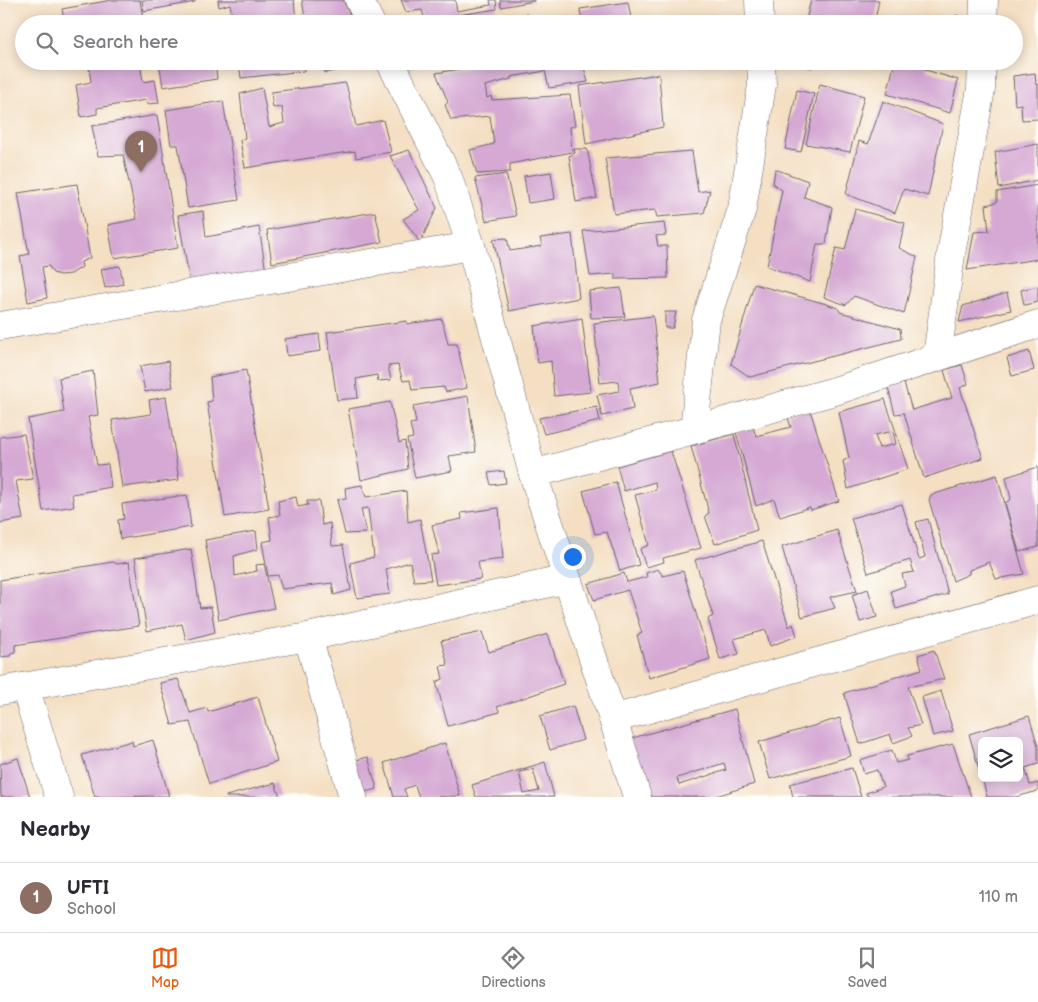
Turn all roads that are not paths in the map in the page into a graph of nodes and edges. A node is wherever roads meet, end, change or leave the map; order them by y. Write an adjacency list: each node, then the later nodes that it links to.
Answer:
1 (359, 0): 4 (street)
2 (759, 0): 5 (street)
3 (984, 0): 6 (street)
4 (366, 15)
5 (760, 15)
6 (983, 15)
7 (394, 70): 10 (street)
8 (761, 70): 14 (street)
9 (982, 70): 13 (street)
10 (471, 246): 12 (street); 15 (street)
11 (1038, 324): 13 (street)
12 (0, 326)
13 (937, 357): 14 (street)
14 (694, 429): 15 (street)
15 (533, 474): 16 (street)
16 (567, 579): 18 (street); 20 (street)
17 (1038, 600): 20 (street)
18 (308, 637): 19 (street); 22 (street)
19 (12, 689): 21 (street)
20 (613, 719): 23 (street)
21 (59, 797)
22 (353, 797)
23 (637, 797)

